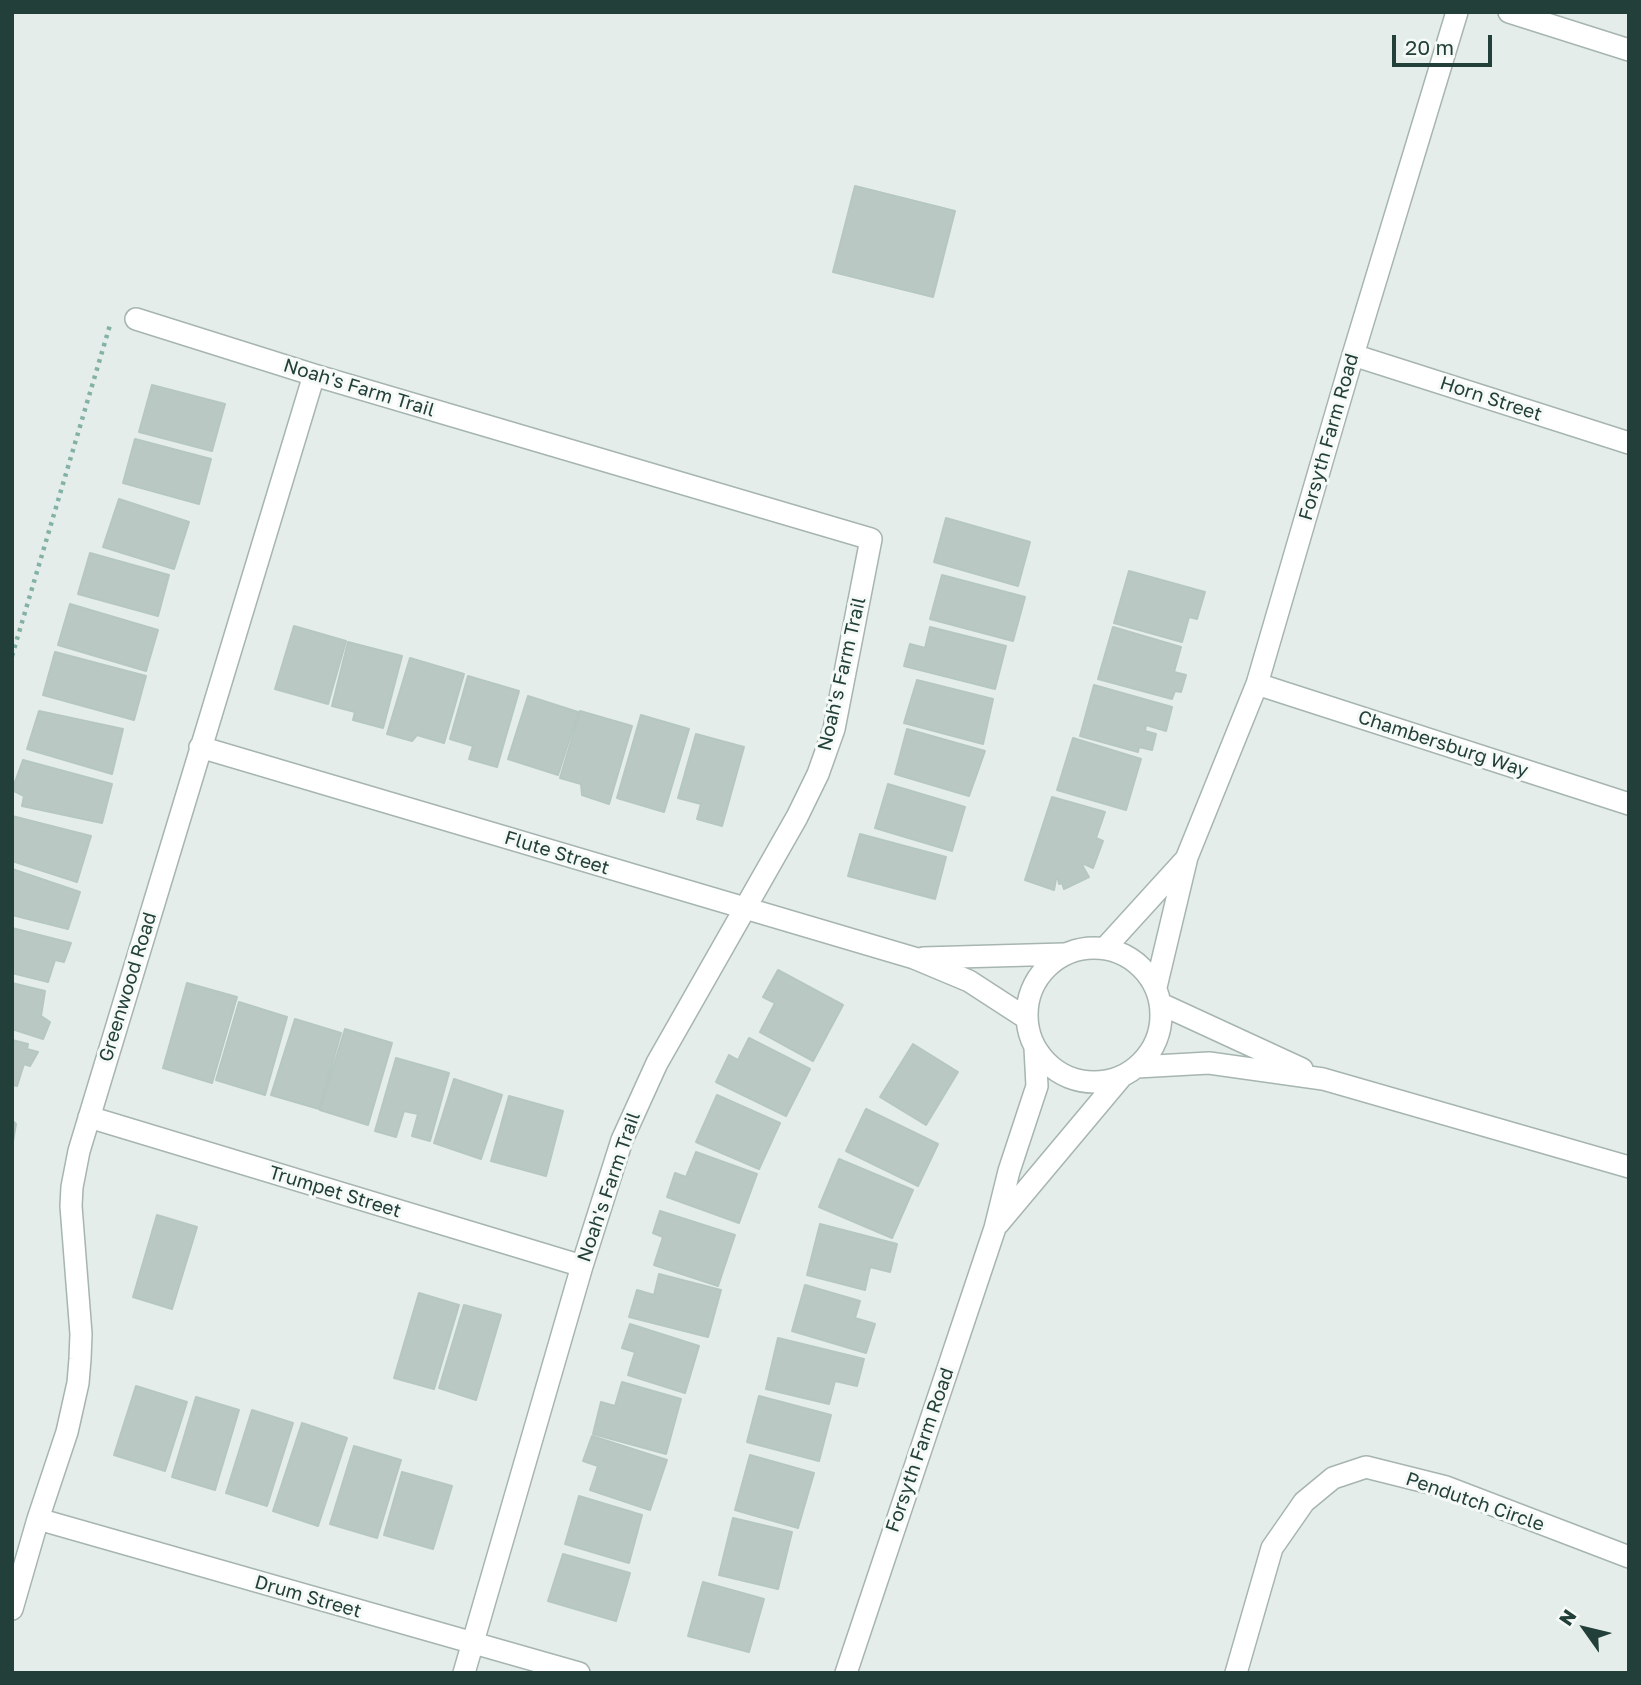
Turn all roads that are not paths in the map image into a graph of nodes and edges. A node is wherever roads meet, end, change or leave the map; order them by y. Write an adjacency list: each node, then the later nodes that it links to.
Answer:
1 (1457, 12): 5 (street, Forsyth Farm Road)
2 (1509, 12): 3 (street)
3 (1629, 50)
4 (136, 318): 6 (street, Noah's Farm Trail)
5 (1353, 355): 7 (street, Horn Street); 8 (street, Forsyth Farm Road)
6 (314, 375): 9 (street, Greenwood Road); 12 (street, Noah's Farm Trail)
7 (1629, 443)
8 (1257, 684): 10 (street, Chambersburg Way); 11 (street, Forsyth Farm Road)
9 (200, 747): 12 (street, Flute Street); 21 (street, Greenwood Road)
10 (1629, 804)
11 (1187, 857): 13 (street, Forsyth Farm Road); 16 (street, Forsyth Farm Road)
12 (744, 909): 15 (street, Flute Street); 24 (street, Noah's Farm Trail)
13 (1105, 948): 14 (street); 16 (street)
14 (1064, 954): 15 (street, Flute Street); 17 (street)
15 (914, 958): 17 (street, Flute Street)
16 (1158, 996): 19 (street); 20 (street)
17 (1026, 1018): 18 (street)
18 (1035, 1048): 19 (street); 23 (street, Forsyth Farm Road)
19 (1130, 1072): 20 (street); 23 (street, Forsyth Farm Road)
20 (1323, 1079): 22 (street)
21 (89, 1117): 24 (street, Trumpet Street); 25 (street, Greenwood Road)
22 (1629, 1167)
23 (995, 1228): 31 (street, Forsyth Farm Road)
24 (582, 1266): 28 (street, Noah's Farm Trail)
25 (38, 1519): 27 (street, Greenwood Road); 28 (street, Drum Street)
26 (1629, 1557): 32 (street, Pendutch Circle)
27 (12, 1609)
28 (473, 1644): 29 (street, Noah's Farm Trail); 30 (street, Drum Street)
29 (464, 1673)
30 (579, 1673)
31 (846, 1673)
32 (1236, 1673)

